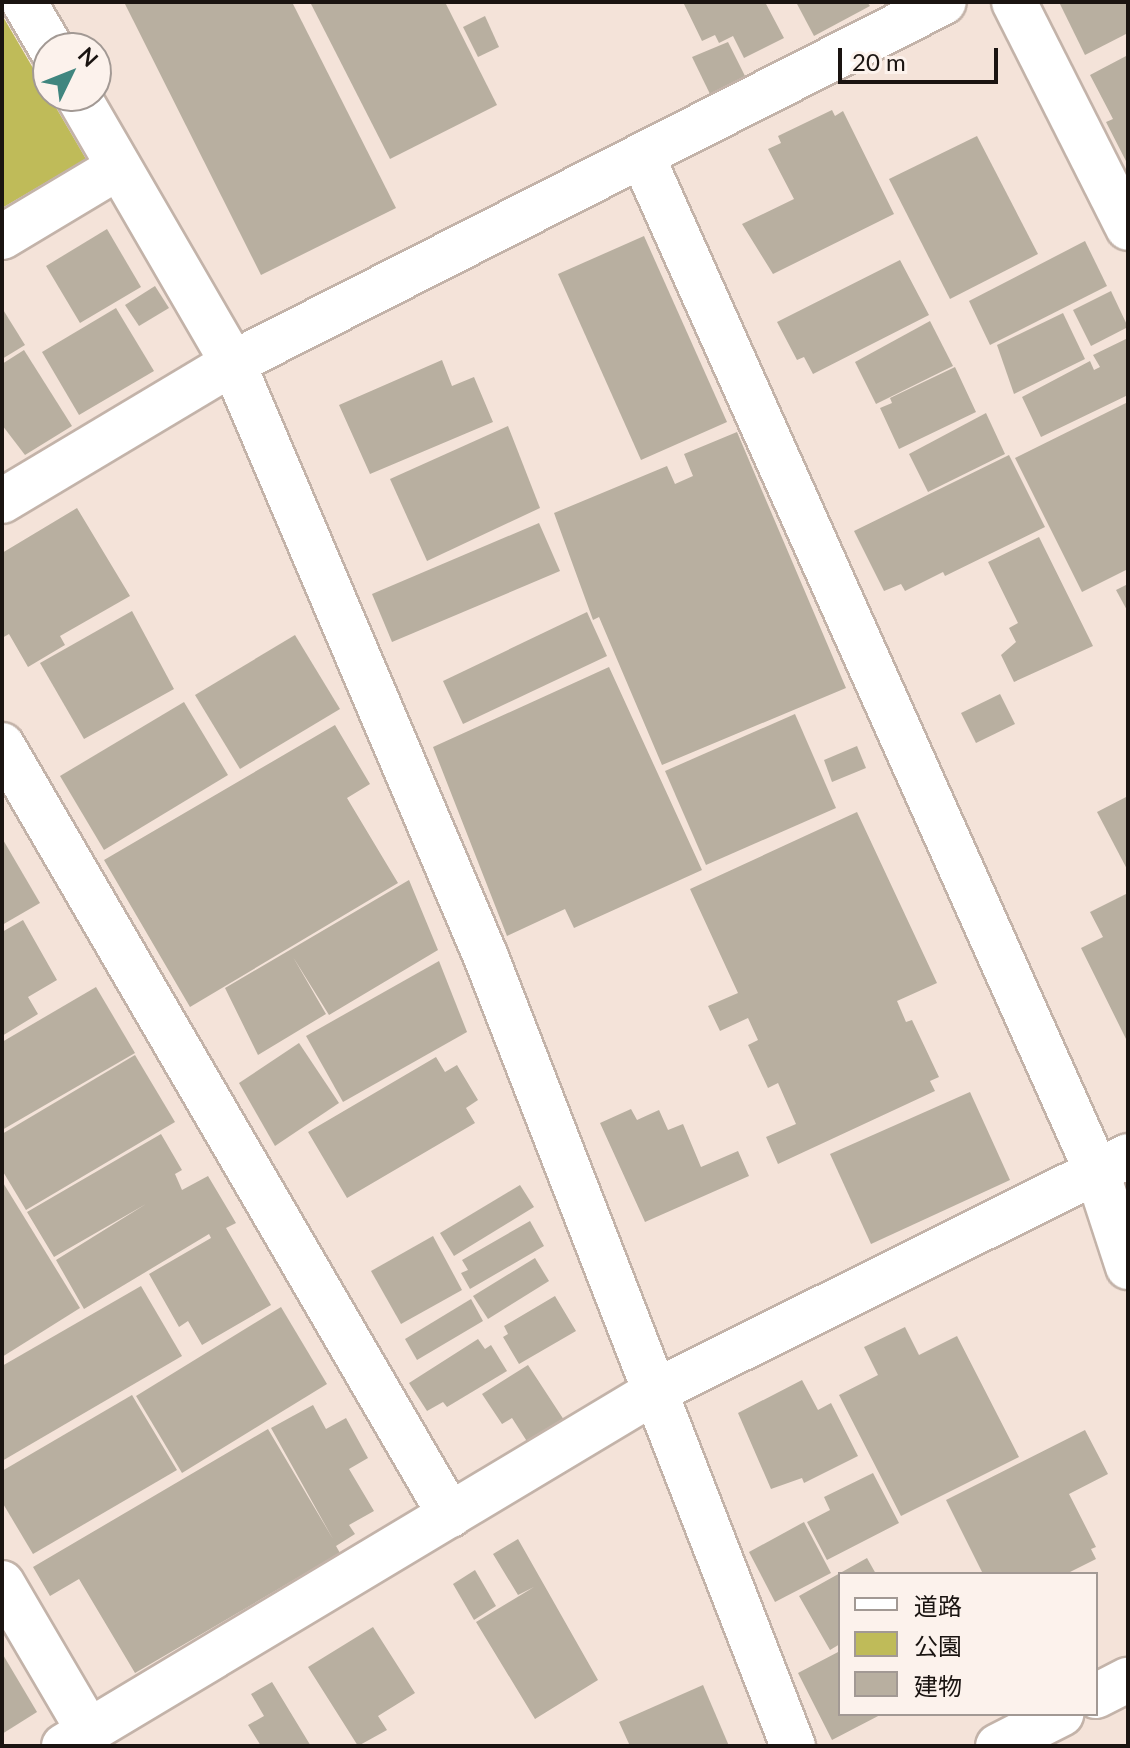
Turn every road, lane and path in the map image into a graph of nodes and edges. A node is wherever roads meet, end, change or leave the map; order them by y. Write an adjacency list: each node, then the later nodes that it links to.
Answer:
1 (24, 2): 4 (street)
2 (944, 2): 6 (street)
3 (1014, 2): 8 (street)
4 (42, 32)
5 (87, 112): 7 (street)
6 (642, 156): 10 (street); 13 (street)
7 (119, 167): 9 (street); 10 (street)
8 (1128, 228)
9 (2, 237)
10 (233, 363): 11 (street); 15 (street)
11 (2, 501)
12 (2, 745): 16 (street)
13 (1112, 1164): 14 (street); 15 (street)
14 (1128, 1267)
15 (656, 1391): 16 (street); 22 (street)
16 (450, 1515): 21 (street)
17 (2, 1583): 21 (street)
18 (1128, 1680): 19 (street)
19 (1098, 1695)
20 (1057, 1716): 23 (street)
21 (77, 1739)
22 (793, 1746)
23 (998, 1746)

